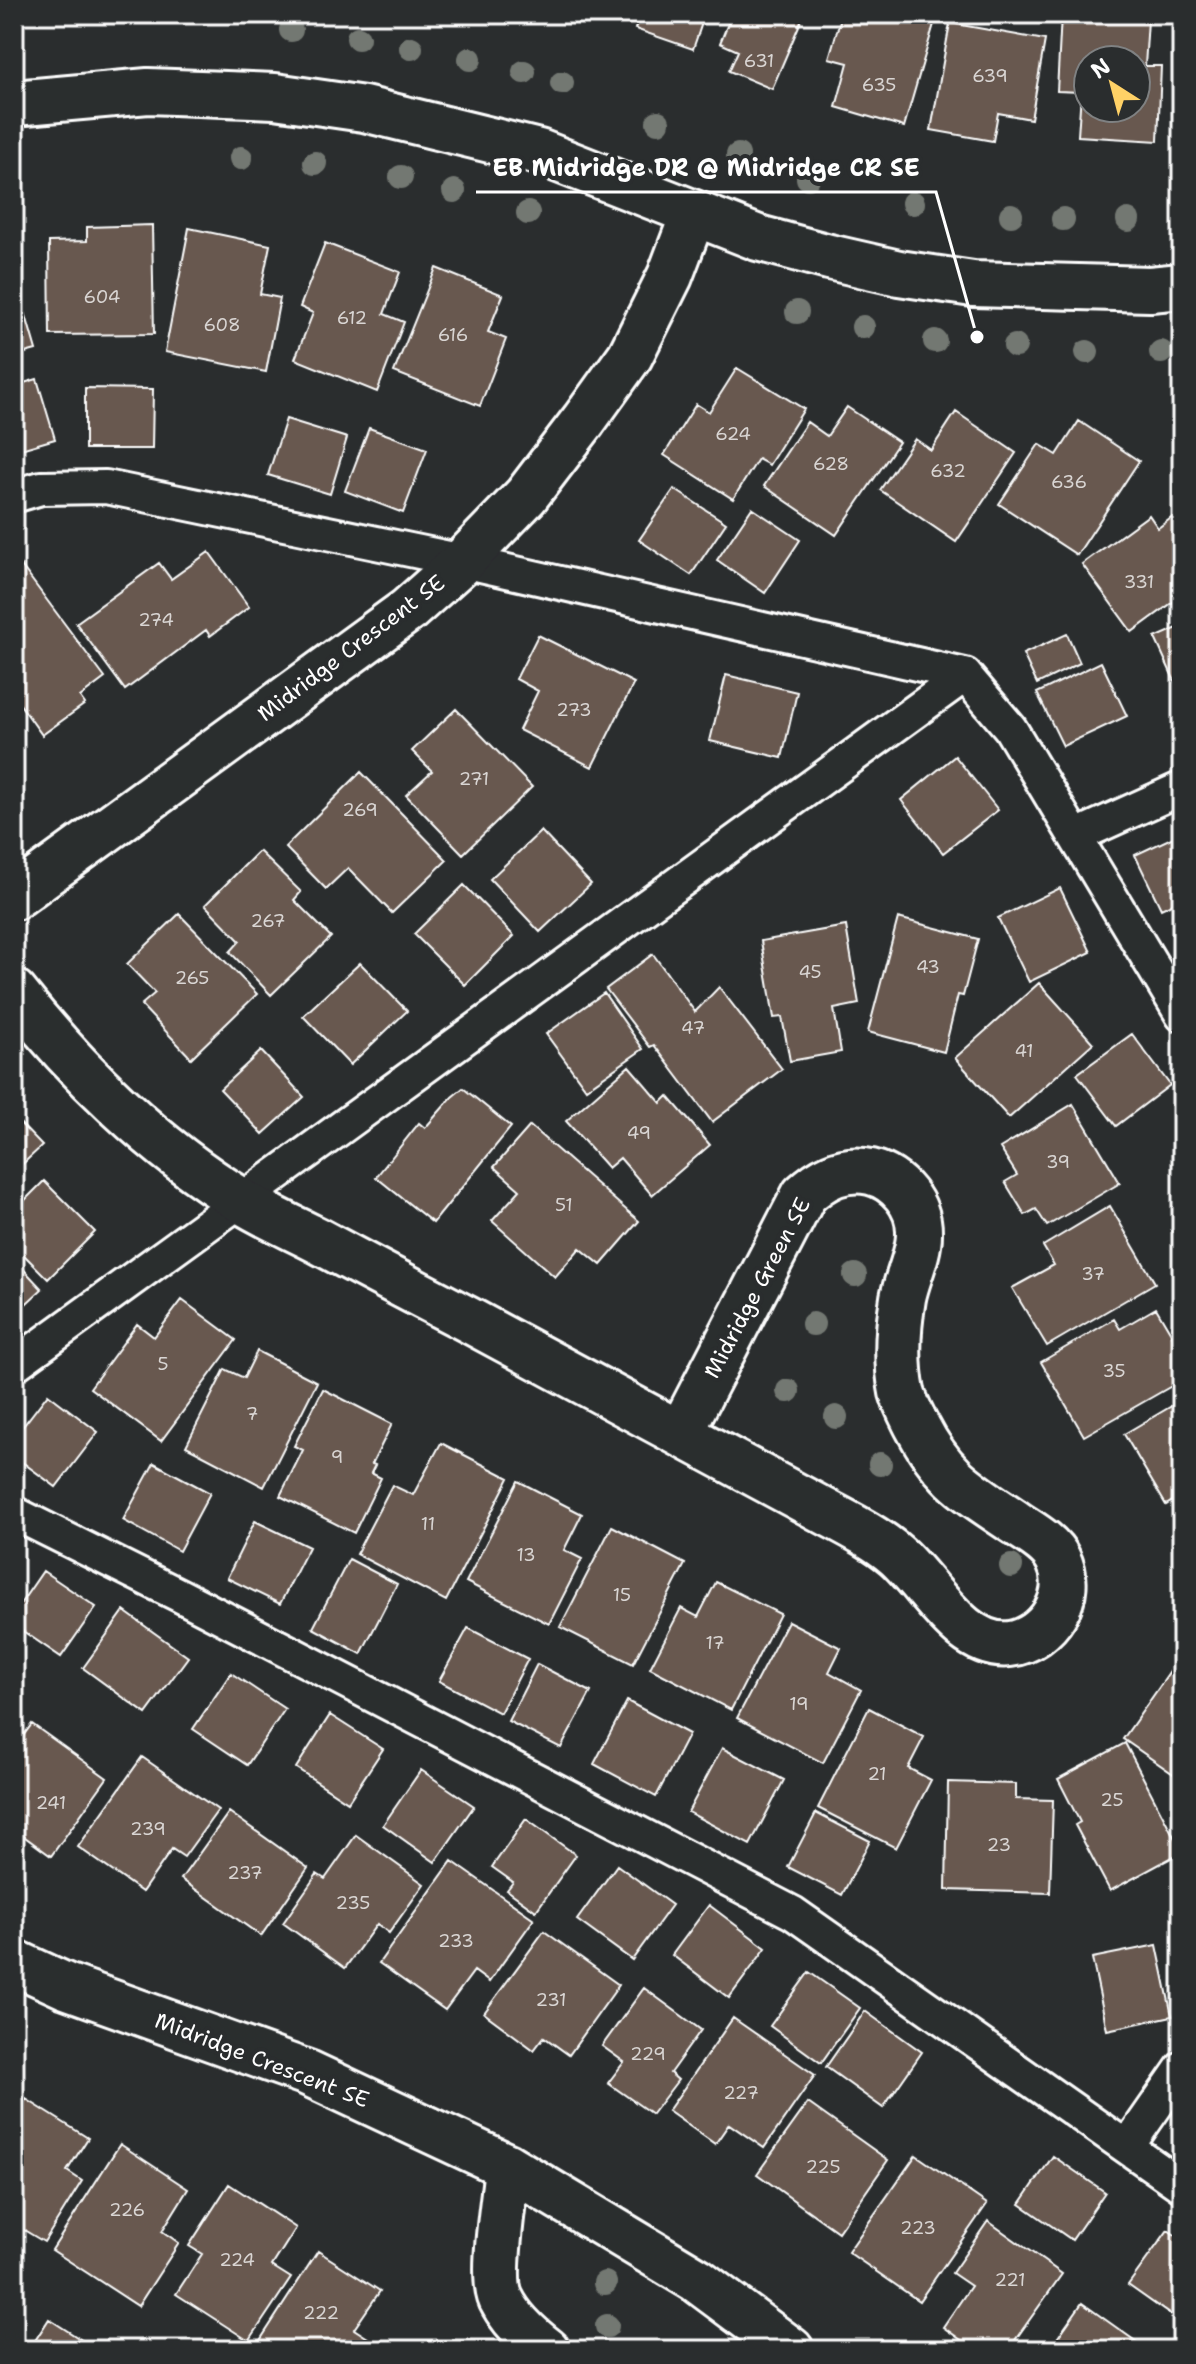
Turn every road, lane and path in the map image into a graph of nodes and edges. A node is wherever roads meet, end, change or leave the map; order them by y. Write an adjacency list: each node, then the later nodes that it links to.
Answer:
1 (14, 103): 2 (street)
2 (693, 215): 3 (street); 5 (street, Midridge Crescent SE)
3 (1182, 286)
4 (14, 496): 5 (lane)
5 (463, 561): 6 (lane); 9 (street, Midridge Crescent SE)
6 (965, 675): 8 (lane); 12 (lane)
7 (1182, 788): 8 (lane)
8 (1076, 836): 11 (lane)
9 (14, 897)
10 (14, 992): 12 (street, Midridge Green SE)
11 (1182, 1015)
12 (241, 1201): 13 (lane); 14 (street, Midridge Green SE)
13 (14, 1365)
14 (681, 1432): 14 (street, Midridge Green SE)
15 (14, 1513): 18 (lane)
16 (14, 1962): 19 (street, Midridge Crescent SE)
17 (1182, 2068): 18 (lane)
18 (1127, 2147): 20 (lane)
19 (507, 2166): 21 (street); 22 (street, Midridge Crescent SE)
20 (1182, 2186)
21 (547, 2350)
22 (791, 2350)

